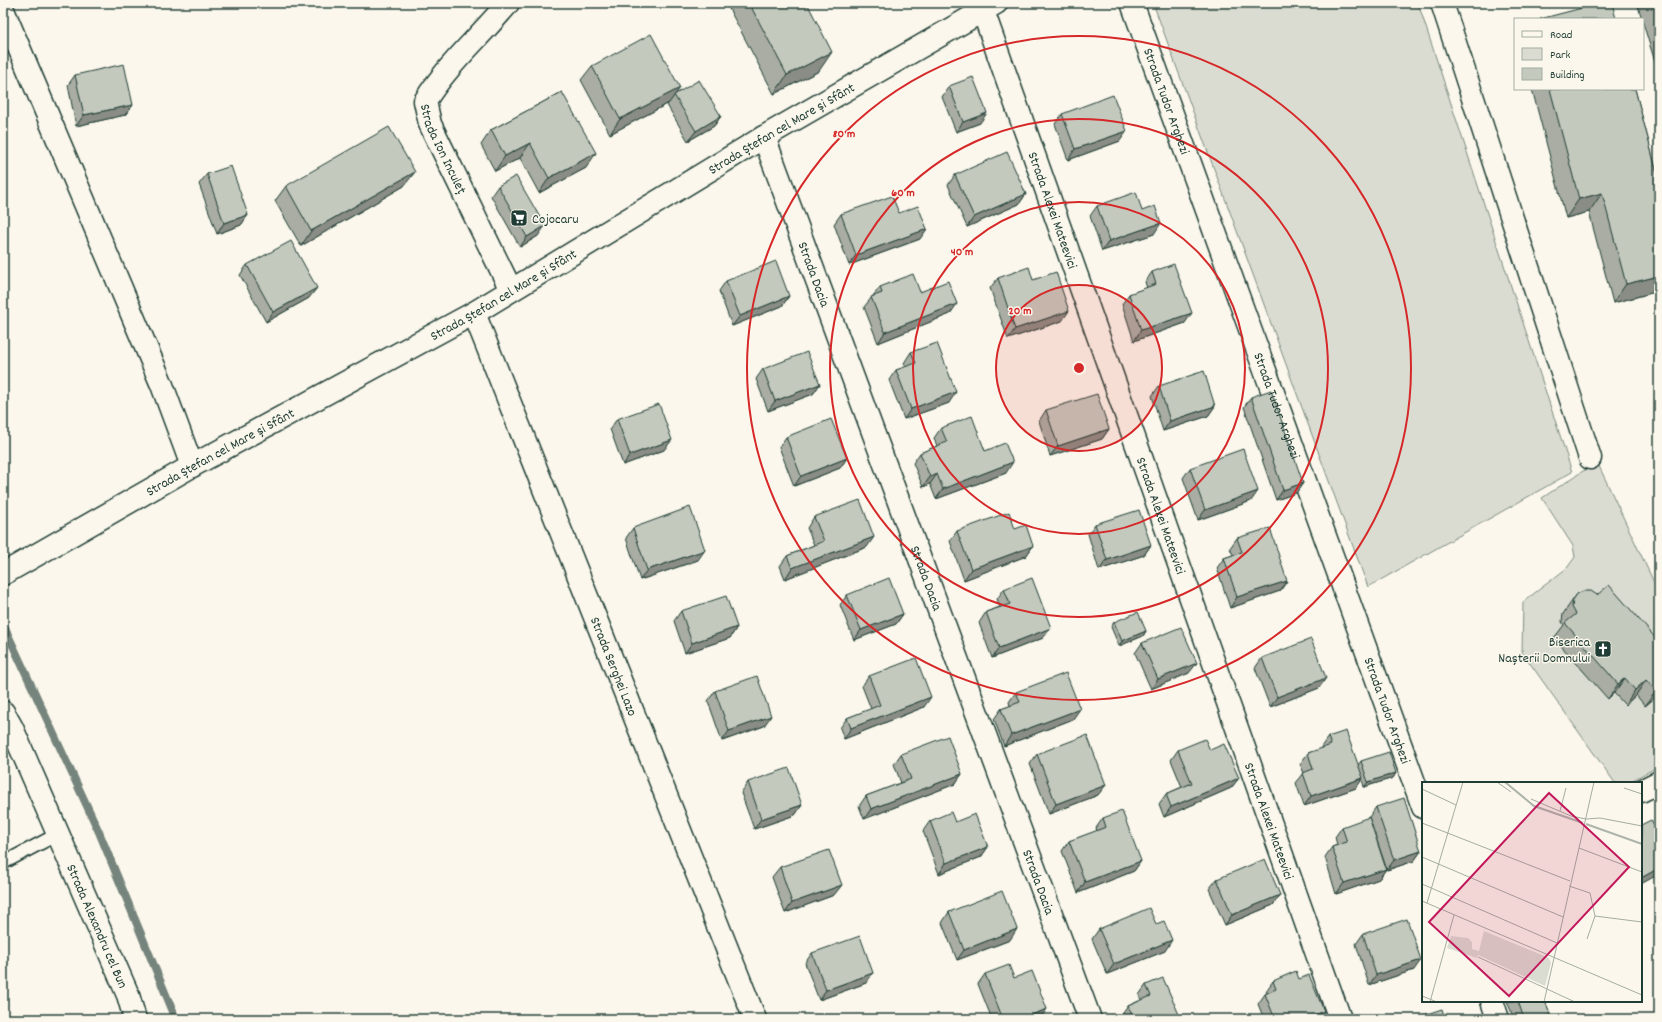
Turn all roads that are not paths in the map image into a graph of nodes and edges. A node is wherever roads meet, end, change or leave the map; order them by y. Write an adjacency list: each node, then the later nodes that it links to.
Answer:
1 (508, 3): 7 (street, Strada Ion Inculeț)
2 (1132, 3): 15 (street, Strada Tudor Arghezi)
3 (1442, 3): 9 (street)
4 (989, 7): 6 (street, Strada Ștefan cel Mare și Sfânt); 22 (street, Strada Alexei Mateevici)
5 (3, 10): 10 (street)
6 (764, 137): 7 (street, Strada Ștefan cel Mare și Sfânt); 21 (street, Strada Dacia)
7 (511, 290): 8 (street, Strada Ștefan cel Mare și Sfânt)
8 (474, 313): 10 (street, Strada Ștefan cel Mare și Sfânt); 20 (street, Strada Serghei Lazo)
9 (1590, 458)
10 (192, 466): 11 (street, Strada Ștefan cel Mare și Sfânt)
11 (3, 574)
12 (3, 712): 16 (street, Strada Alexandru cel Bun)
13 (1659, 782): 14 (street)
14 (1642, 790)
15 (1422, 805)
16 (58, 834): 17 (lane); 19 (street, Strada Alexandru cel Bun)
17 (3, 863)
18 (1492, 1002): 23 (street)
19 (135, 1019)
20 (755, 1019)
21 (1090, 1019)
22 (1340, 1019)
23 (1498, 1019)

